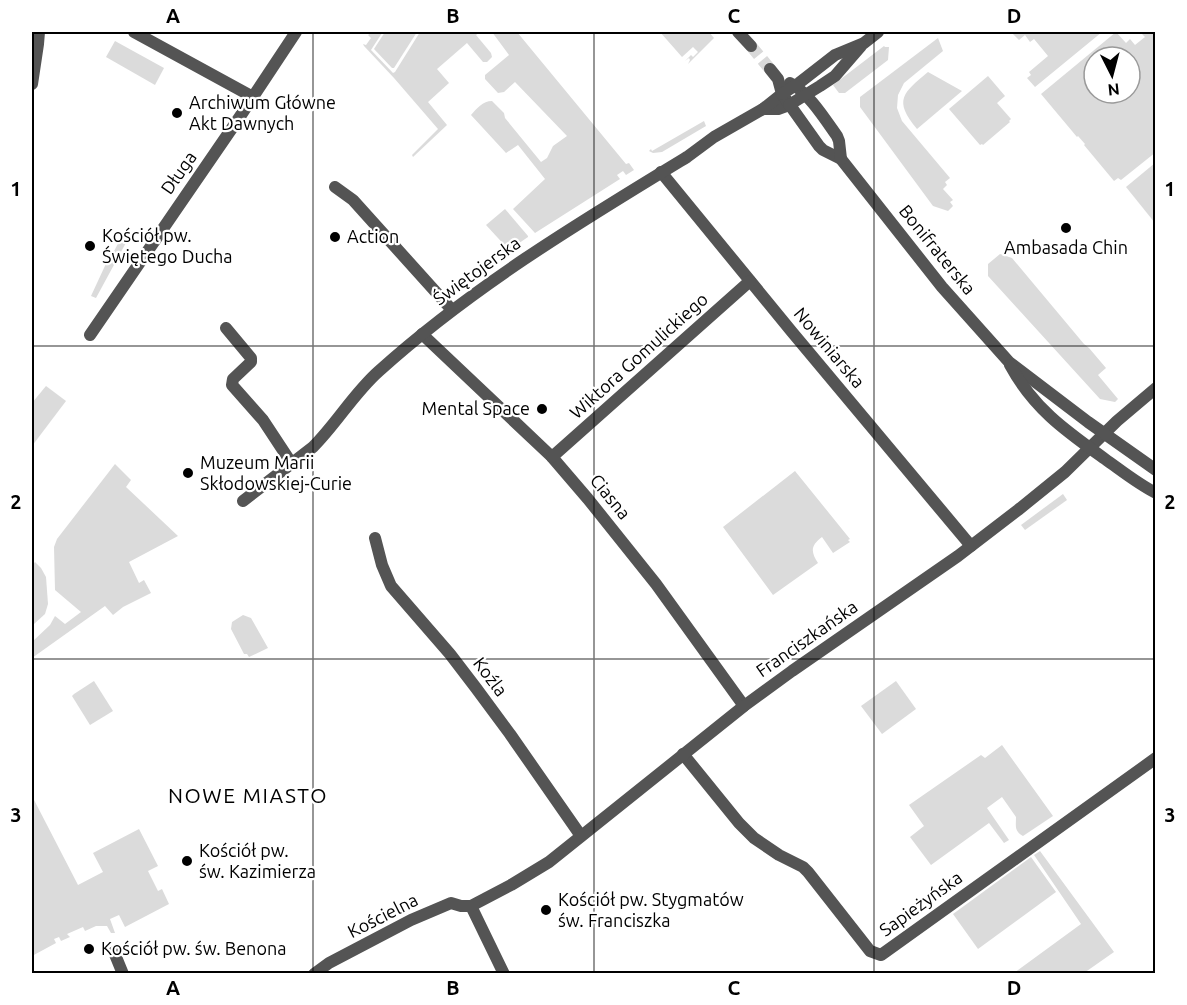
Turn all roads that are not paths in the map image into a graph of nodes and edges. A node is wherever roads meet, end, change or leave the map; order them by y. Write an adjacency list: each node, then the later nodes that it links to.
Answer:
1 (39, 32): 8 (street)
2 (134, 32): 11 (street)
3 (296, 32): 11 (street, Długa)
4 (738, 32): 7 (street)
5 (878, 32): 6 (street, Świętojerska)
6 (864, 43): 9 (street, Świętojerska); 10 (street, Świętojerska)
7 (751, 46)
8 (32, 84)
9 (796, 86): 10 (street, Bonifraterska); 12 (street, Świętojerska); 12 (street)
10 (806, 96): 12 (street, Świętojerska); 13 (street, Bonifraterska)
11 (253, 97): 19 (street, Długa)
12 (785, 100): 13 (street, Bonifraterska); 14 (street, Świętojerska)
13 (841, 159): 21 (street, Bonifraterska)
14 (661, 172): 16 (street, Nowiniarska); 17 (street, Świętojerska)
15 (335, 187): 17 (street)
16 (750, 281): 25 (street, Wiktora Gomulickiego); 31 (street, Nowiniarska)
17 (452, 310): 20 (street, Świętojerska)
18 (225, 328): 26 (street)
19 (90, 334)
20 (422, 334): 25 (street, Ciasna); 26 (street, Świętojerska)
21 (1008, 362): 23 (street, Bonifraterska); 24 (street, Bonifraterska)
22 (1155, 388): 23 (street, Franciszkańska)
23 (1104, 434): 24 (street, Franciszkańska); 27 (street, Bonifraterska)
24 (1089, 448): 28 (street, Bonifraterska); 31 (street, Franciszkańska)
25 (552, 457): 32 (street, Ciasna)
26 (292, 464): 29 (street, Świętojerska)
27 (1155, 470)
28 (1155, 493)
29 (243, 501)
30 (375, 538): 35 (street, Koźla)
31 (971, 546): 32 (street, Franciszkańska)
32 (744, 706): 33 (street, Franciszkańska)
33 (682, 754): 34 (street, Sapieżyńska); 35 (street, Franciszkańska)
34 (1155, 758)
35 (582, 836): 36 (street, Franciszkańska)
36 (471, 906): 39 (street, Kościelna); 40 (street)
37 (114, 952): 38 (street)
38 (123, 974)
39 (314, 974)
40 (504, 974)

